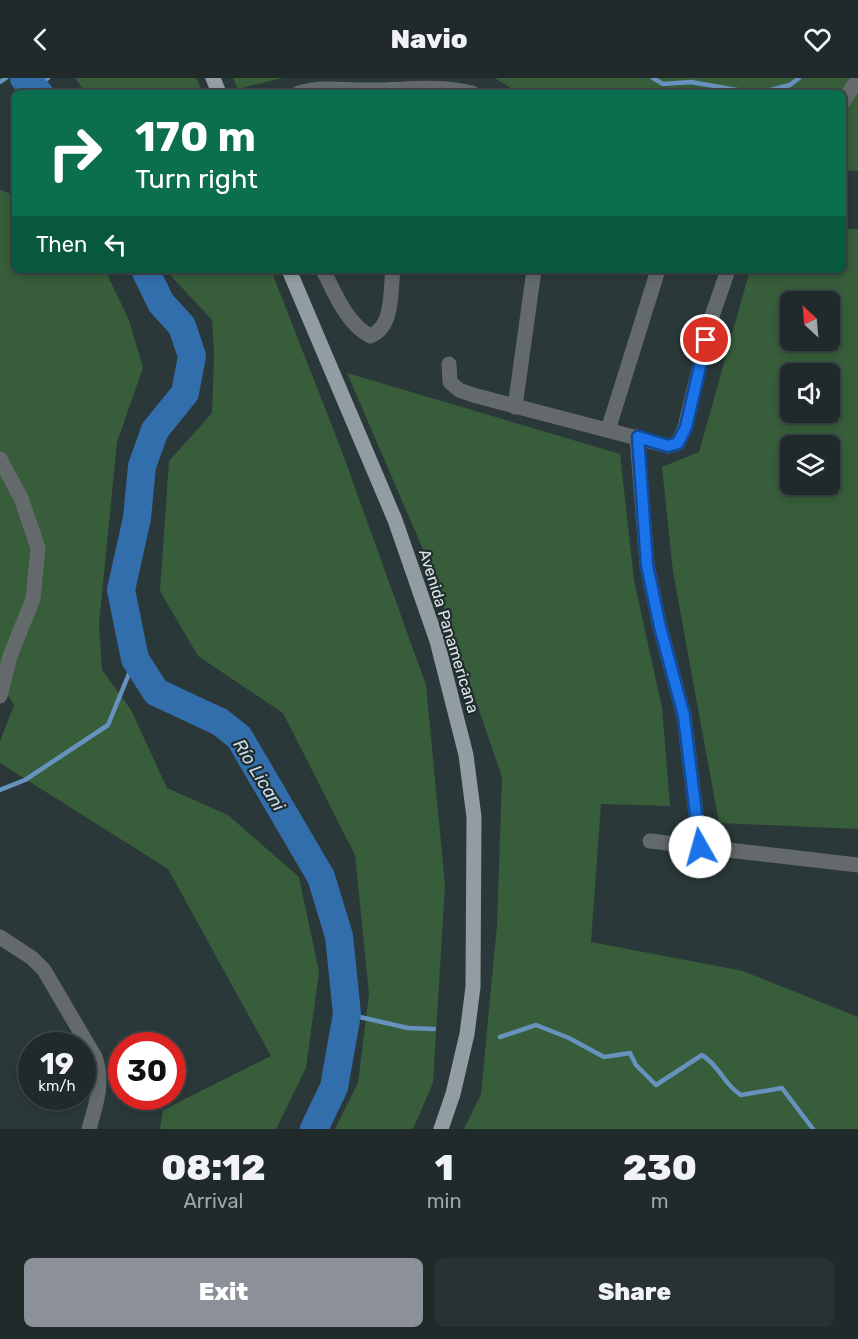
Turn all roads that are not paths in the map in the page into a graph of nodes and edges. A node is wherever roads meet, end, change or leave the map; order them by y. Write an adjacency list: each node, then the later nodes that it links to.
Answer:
1 (858, 79): 6 (street)
2 (310, 90): 3 (street)
3 (391, 90)
4 (427, 90): 5 (street)
5 (460, 90)
6 (846, 97)
7 (290, 273): 24 (main road, Avenida Panamericana)
8 (324, 273): 9 (street)
9 (393, 273)
10 (534, 273): 14 (street)
11 (657, 273): 15 (street)
12 (727, 273): 16 (street)
13 (449, 364): 14 (street)
14 (515, 407): 15 (street)
15 (608, 430): 16 (street)
16 (638, 437): 20 (street)
17 (0, 459): 18 (street)
18 (0, 696)
19 (650, 841): 20 (street)
20 (700, 847): 21 (street)
21 (858, 865)
22 (0, 937): 23 (street)
23 (89, 1129)
24 (441, 1129)

